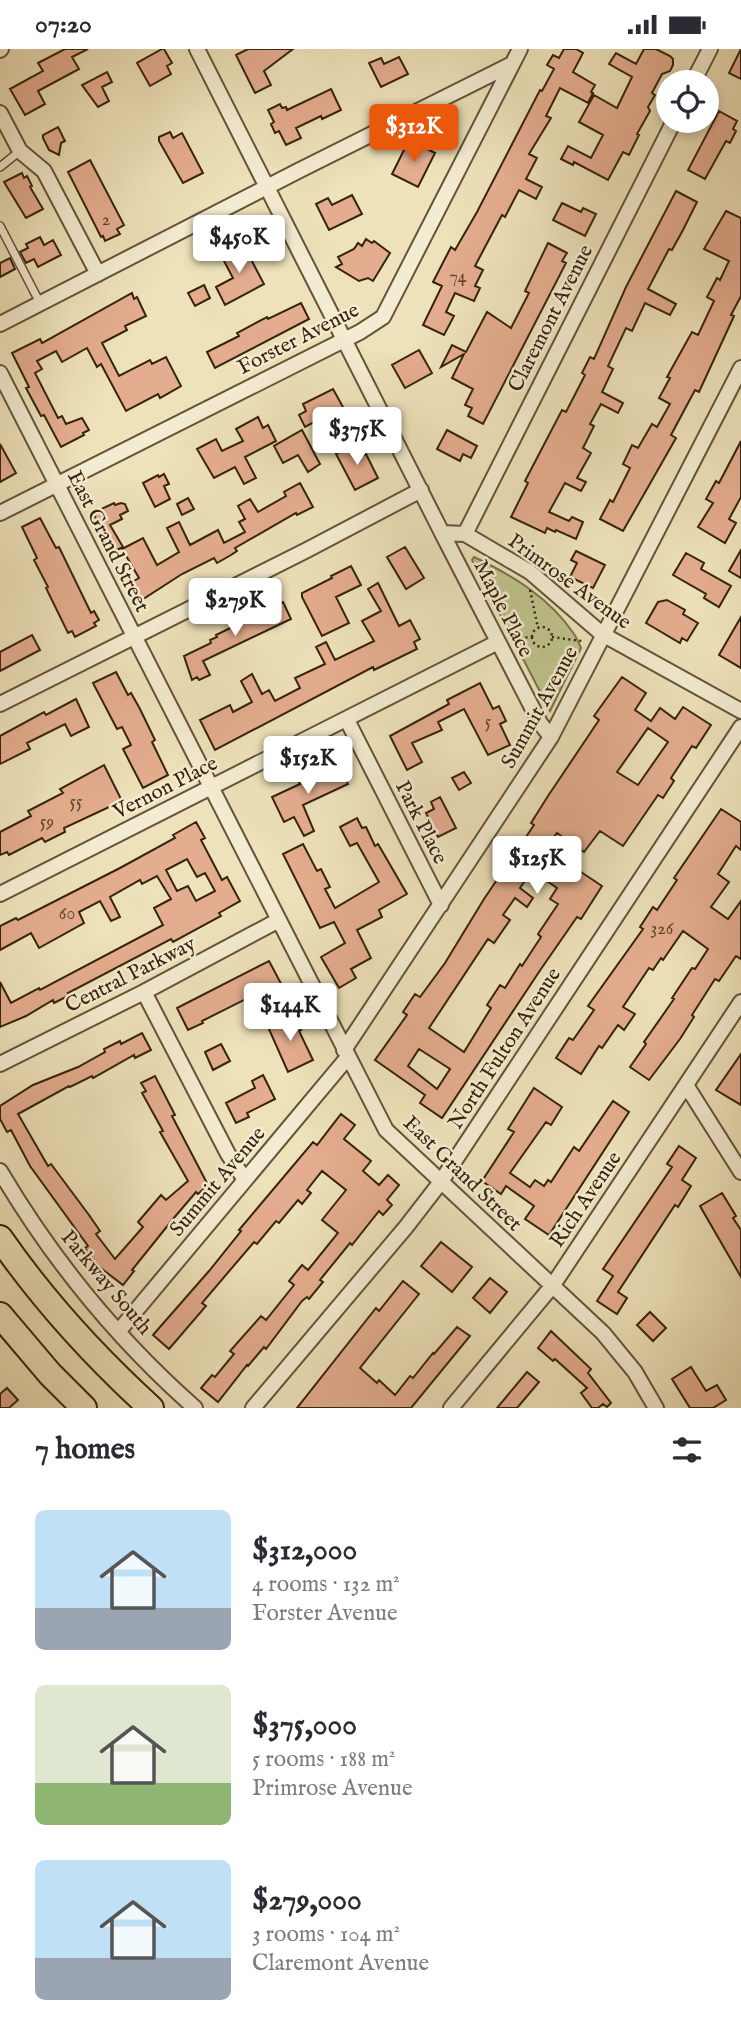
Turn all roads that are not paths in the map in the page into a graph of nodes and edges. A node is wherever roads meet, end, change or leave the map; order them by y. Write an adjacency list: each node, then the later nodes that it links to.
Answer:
1 (197, 49): 10 (street)
2 (520, 49): 4 (street, Forster Avenue)
3 (710, 49): 5 (street)
4 (512, 64): 10 (street); 15 (street, Forster Avenue)
5 (699, 70)
6 (0, 113): 8 (street)
7 (668, 133): 22 (street, Claremont Avenue)
8 (20, 151): 9 (lane); 12 (street)
9 (0, 167)
10 (268, 188): 12 (street); 15 (street)
11 (0, 226): 13 (lane)
12 (98, 274): 13 (street)
13 (40, 303): 14 (street)
14 (0, 324)
15 (343, 340): 18 (street, Forster Avenue); 19 (street)
16 (741, 369): 23 (street, Summit Avenue)
17 (0, 373): 18 (street, East Grand Street)
18 (56, 484): 20 (street, Forster Avenue); 24 (street, East Grand Street)
19 (421, 490): 21 (street); 24 (street)
20 (0, 513)
21 (442, 533): 22 (street, Primrose Avenue); 25 (street, Maple Place)
22 (465, 534): 23 (street, Primrose Avenue)
23 (602, 634): 27 (street, Primrose Avenue); 30 (street, Summit Avenue)
24 (134, 635): 26 (street); 31 (street, East Grand Street)
25 (504, 639): 28 (street, Vernon Place); 30 (street, Maple Place)
26 (0, 704)
27 (741, 711)
28 (347, 720): 31 (street, Vernon Place); 33 (street, Park Place)
29 (741, 727): 43 (street, North Fulton Avenue)
30 (551, 737): 33 (street, Summit Avenue)
31 (212, 787): 32 (street, Vernon Place); 34 (street, East Grand Street)
32 (0, 894)
33 (441, 905): 37 (street, Summit Avenue)
34 (279, 920): 35 (street, Central Parkway); 37 (street, East Grand Street)
35 (144, 992): 38 (street, Central Parkway); 42 (street)
36 (741, 1002): 39 (street, Rich Avenue)
37 (346, 1053): 42 (street, Summit Avenue); 43 (street, East Grand Street)
38 (0, 1064)
39 (686, 1085): 41 (street); 45 (street, Rich Avenue)
40 (0, 1171): 47 (street, Parkway South)
41 (741, 1172)
42 (245, 1180): 47 (street, Summit Avenue)
43 (440, 1182): 45 (street, East Grand Street); 51 (street, North Fulton Avenue)
44 (0, 1238): 49 (highway)
45 (553, 1285): 52 (street, Rich Avenue); 53 (street, East Grand Street)
46 (0, 1315): 48 (highway)
47 (118, 1332): 50 (street, Parkway South)
48 (83, 1408)
49 (152, 1408)
50 (195, 1408)
51 (254, 1408)
52 (451, 1408)
53 (656, 1408)

